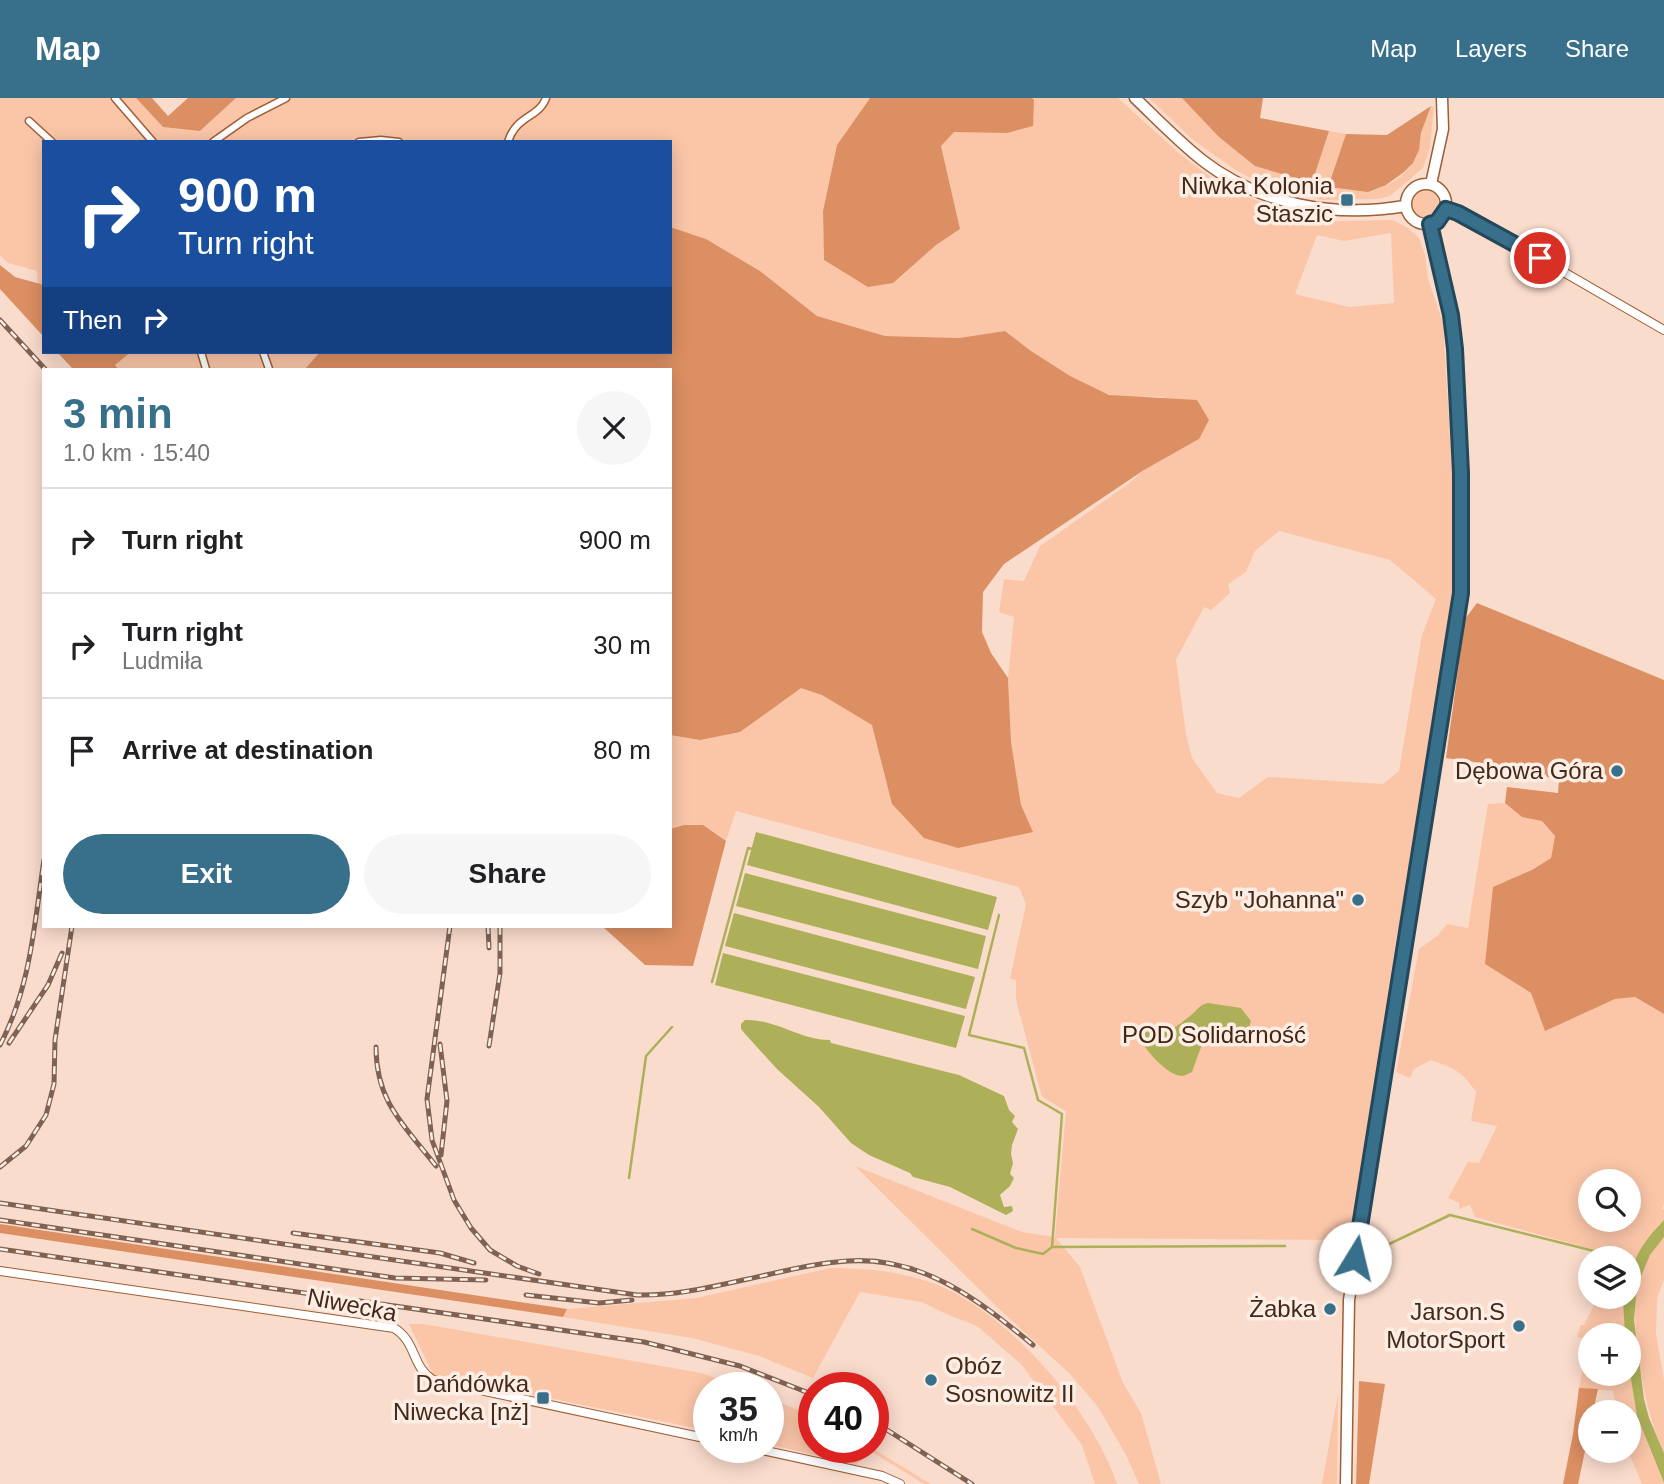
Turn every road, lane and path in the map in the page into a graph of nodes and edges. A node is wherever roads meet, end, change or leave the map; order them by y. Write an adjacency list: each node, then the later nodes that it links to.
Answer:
1 (115, 98): 8 (street)
2 (286, 98): 9 (street)
3 (546, 98): 10 (street)
4 (1135, 98): 12 (street)
5 (1442, 98): 11 (street)
6 (29, 121): 7 (street)
7 (50, 140)
8 (151, 140)
9 (217, 140)
10 (509, 140)
11 (1431, 184): 12 (street); 13 (street)
12 (1405, 206): 14 (street)
13 (1446, 209): 14 (street); 15 (street)
14 (1430, 224): 20 (street)
15 (1664, 330)
16 (0, 1271): 17 (street, Niwecka)
17 (693, 1436)
18 (784, 1455): 19 (street)
19 (900, 1484)
20 (1346, 1484)

